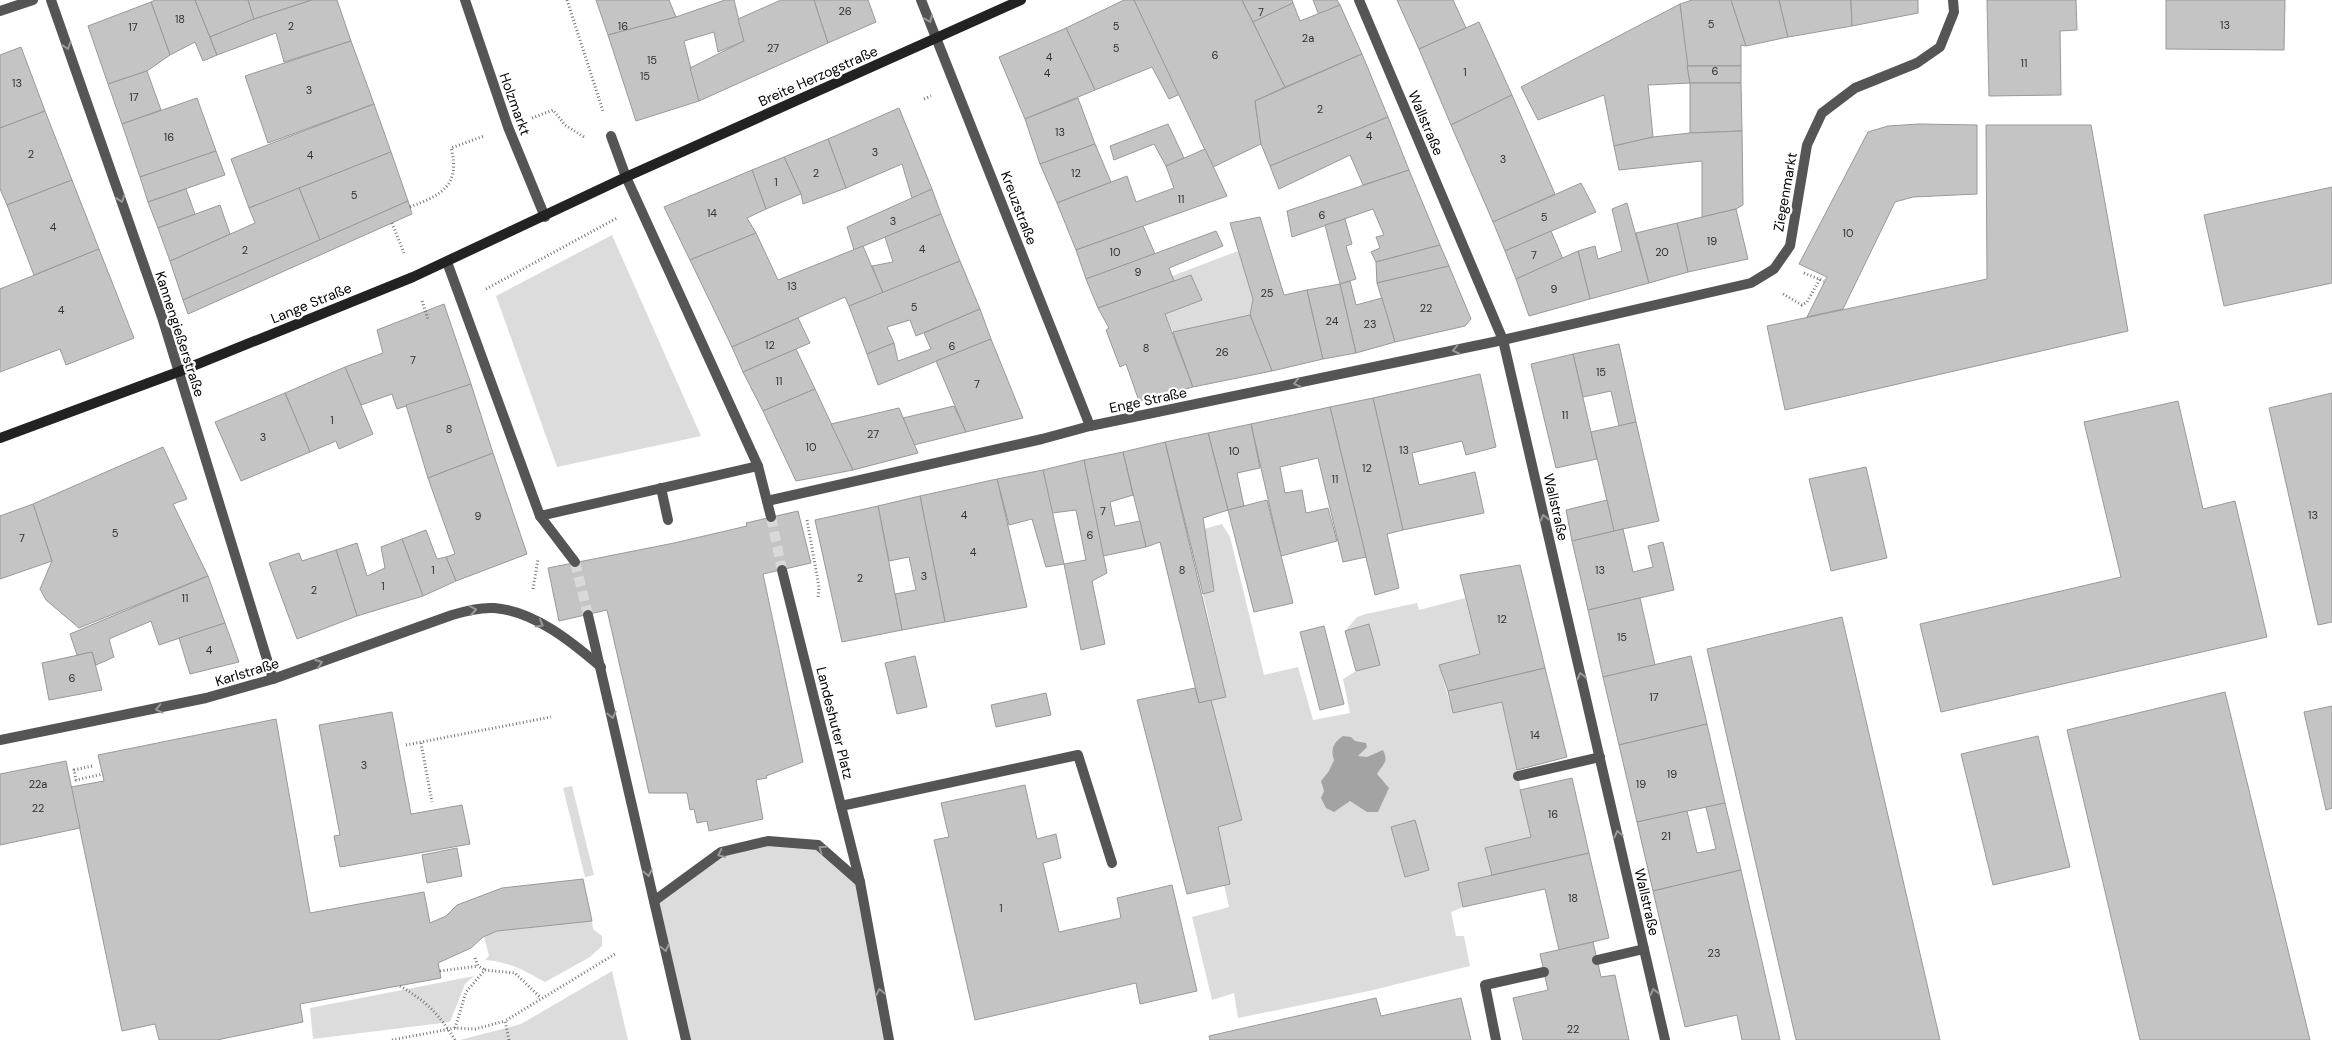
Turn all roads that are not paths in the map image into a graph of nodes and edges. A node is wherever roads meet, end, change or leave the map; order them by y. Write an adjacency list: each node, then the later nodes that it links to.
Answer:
1 (33, 0): 8 (street)
2 (51, 0): 16 (street, Kannengießerstraße, one-way to 16)
3 (465, 0): 13 (street, Holzmarkt)
4 (921, 0): 10 (street, Kreuzstraße, one-way to 10)
5 (1021, 0): 10 (street, Breite Herzogstraße)
6 (1359, 0): 15 (street, Wallstraße)
7 (1954, 0): 15 (street, Ziegenmarkt)
8 (12, 3): 9 (street)
9 (0, 11)
10 (938, 38): 12 (street, Breite Herzogstraße); 17 (street, Kreuzstraße)
11 (611, 136): 12 (street)
12 (626, 177): 13 (street, Lange Straße); 19 (street)
13 (545, 216): 14 (street, Lange Straße)
14 (447, 262): 16 (street, Lange Straße); 22 (street)
15 (1503, 340): 17 (street, Enge Straße, one-way to 17); 31 (street, Wallstraße, one-way to 15)
16 (178, 372): 18 (street, Lange Straße); 29 (street, Kannengießerstraße)
17 (1090, 426): 21 (street, Enge Straße)
18 (0, 438)
19 (758, 466): 20 (street); 21 (street)
20 (662, 488): 22 (street); 24 (street)
21 (767, 501): 23 (street)
22 (540, 516): 25 (street)
23 (771, 517)
24 (668, 520)
25 (575, 562)
26 (782, 570): 33 (street, Landeshuter Platz)
27 (588, 615): 28 (street)
28 (601, 667): 29 (street, Karlstraße, one-way to 28); 36 (street, one-way to 36)
29 (273, 679): 30 (street, Karlstraße, one-way to 30)
30 (0, 740)
31 (1600, 757): 32 (street); 37 (street, Wallstraße, one-way to 31)
32 (1518, 776)
33 (841, 806): 34 (street); 35 (street, Landeshuter Platz)
34 (1112, 863)
35 (860, 882): 36 (street, one-way to 36); 41 (street, Landeshuter Platz, one-way to 35)
36 (654, 901): 40 (street, one-way to 40)
37 (1644, 949): 38 (street); 43 (street, Wallstraße, one-way to 37)
38 (1597, 960)
39 (1544, 972): 42 (street)
40 (686, 1040)
41 (889, 1040)
42 (1496, 1040)
43 (1665, 1040)

